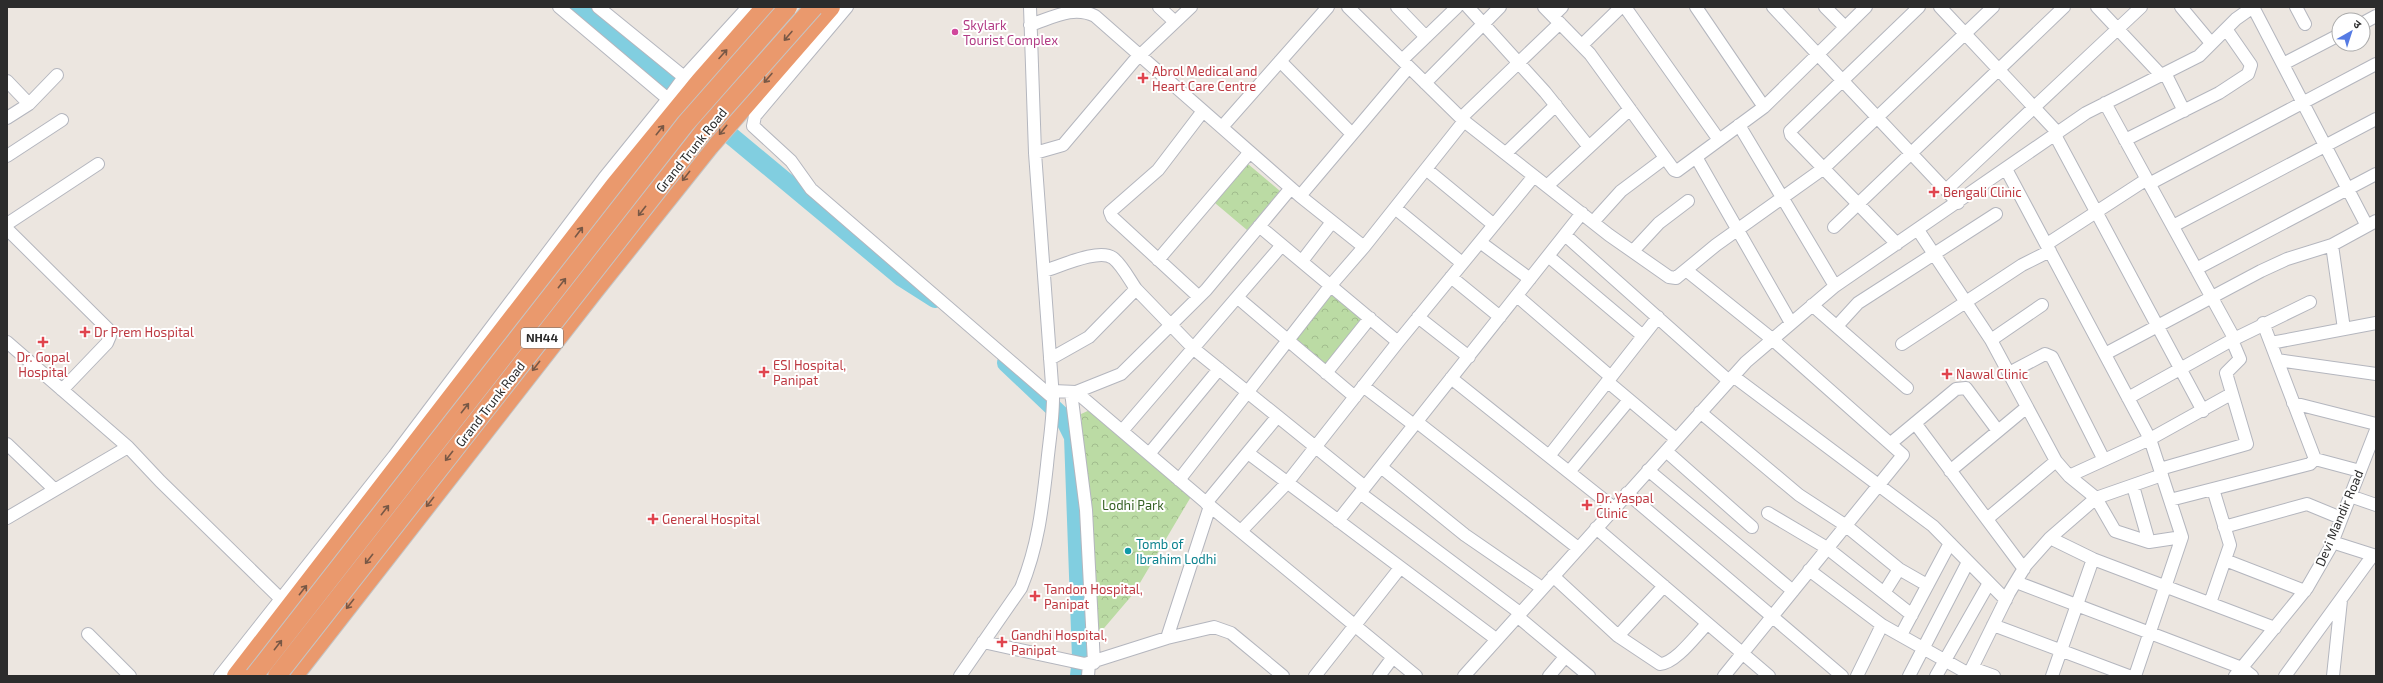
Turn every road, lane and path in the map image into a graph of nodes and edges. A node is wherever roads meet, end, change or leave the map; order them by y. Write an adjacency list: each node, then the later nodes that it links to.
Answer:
1 (559, 7): 62 (street)
2 (598, 7): 60 (street)
3 (748, 7): 60 (street)
4 (765, 7): 60 (highway, one-way to 4)
5 (788, 7): 310 (highway, Grand Trunk Road / NH44, one-way to 5, bridge)
6 (814, 7): 311 (highway, Grand Trunk Road / NH44, one-way to 311, bridge)
7 (831, 7): 153 (highway, one-way to 153)
8 (847, 7): 193 (street)
9 (1030, 7): 39 (street)
10 (1159, 7): 36 (street)
11 (1191, 7): 36 (street)
12 (1328, 7): 50 (street)
13 (1348, 7): 52 (street)
14 (1397, 7): 44 (street)
15 (1457, 7): 44 (street)
16 (1468, 7): 37 (street)
17 (1500, 7): 37 (street)
18 (1544, 7): 35 (street)
19 (1562, 7): 35 (street)
20 (1621, 7): 47 (street)
21 (1625, 7): 81 (street)
22 (1696, 7): 67 (street)
23 (1773, 7): 48 (street)
24 (1825, 7): 40 (street)
25 (1866, 7): 40 (street)
26 (1919, 7): 58 (street)
27 (1940, 7): 43 (street)
28 (1993, 7): 43 (street)
29 (2064, 7): 55 (street)
30 (2097, 7): 41 (street)
31 (2141, 7): 41 (street)
32 (2181, 7): 46 (street)
33 (2296, 7): 38 (street)
34 (2251, 8): 42 (street); 53 (street)
35 (1556, 20): 47 (street); 51 (street)
36 (1174, 21): 49 (street)
37 (1484, 22): 51 (street); 61 (street)
38 (2306, 24)
39 (1030, 25): 49 (street); 86 (street)
40 (1845, 27): 48 (street)
41 (2118, 29): 56 (street); 68 (street)
42 (2226, 29): 46 (street); 71 (street)
43 (1965, 34): 55 (street); 72 (street)
44 (1426, 37): 52 (street)
45 (2331, 39): 53 (street)
46 (2211, 43): 56 (street)
47 (1582, 45): 69 (street)
48 (1817, 54): 58 (street); 67 (street)
49 (1139, 56): 70 (street); 86 (street)
50 (1280, 61): 78 (street); 79 (street)
51 (1519, 62): 66 (street); 76 (street)
52 (1406, 64): 61 (street); 79 (street)
53 (2283, 64): 65 (street)
54 (2376, 64): 65 (street)
55 (1998, 70): 68 (street); 88 (street)
56 (2163, 74): 63 (street); 71 (street)
57 (57, 75): 64 (street)
58 (1841, 80): 72 (street); 93 (street)
59 (7, 81): 64 (street)
60 (688, 81): 62 (highway)
61 (1425, 83): 76 (street)
62 (671, 103): 99 (highway)
63 (2105, 103): 80 (street); 82 (street)
64 (29, 104): 73 (street)
65 (2303, 104): 83 (street); 98 (street)
66 (1556, 105): 84 (street); 87 (street)
67 (1764, 107): 77 (street)
68 (2034, 107): 80 (street); 102 (street)
69 (1630, 109): 84 (street); 91 (street)
70 (1203, 111): 78 (street); 133 (street)
71 (2184, 111): 82 (street)
72 (1877, 117): 88 (street); 93 (street)
73 (7, 118)
74 (2376, 119): 83 (street)
75 (62, 120): 89 (street)
76 (1463, 120): 87 (street); 94 (street)
77 (1739, 125): 81 (street); 104 (street)
78 (1222, 128): 85 (street)
79 (1352, 134): 103 (street)
80 (2056, 134): 95 (street); 109 (street)
81 (1719, 140): 90 (street)
82 (2126, 140): 98 (street)
83 (2326, 146): 101 (street); 118 (street)
84 (1589, 147): 100 (street)
85 (1250, 152): 103 (street); 133 (street)
86 (1035, 153): 138 (street)
87 (1506, 154): 97 (street)
88 (1912, 154): 102 (street); 107 (street)
89 (7, 156)
90 (1696, 157): 91 (street); 121 (street)
91 (1665, 158): 113 (street)
92 (98, 164): 114 (street)
93 (1824, 168): 104 (street); 107 (street)
94 (1426, 169): 108 (street); 116 (street)
95 (2006, 169): 106 (street); 129 (street)
96 (2376, 174): 101 (street)
97 (1534, 176): 100 (street); 116 (street)
98 (2148, 181): 109 (street); 118 (street)
99 (609, 182): 143 (highway, one-way to 99); 280 (street)
100 (1547, 186): 110 (street)
101 (2347, 188): 115 (street); 136 (street)
102 (1946, 190): 106 (street)
103 (1295, 192): 112 (street); 117 (street)
104 (1782, 198): 121 (street); 142 (street)
105 (1688, 201): 130 (street)
106 (1958, 203): 122 (street)
107 (1858, 204): 119 (street); 125 (street)
108 (1395, 208): 128 (street); 135 (street)
109 (2096, 211): 129 (street); 163 (street)
110 (1582, 213): 113 (street); 123 (street)
111 (1996, 214): 131 (street)
112 (1332, 222): 128 (street); 134 (street)
113 (1593, 222): 130 (street)
114 (7, 224)
115 (2374, 224): 126 (street)
116 (1494, 225): 124 (street)
117 (1259, 226): 127 (street); 146 (street)
118 (2172, 226): 136 (street)
119 (1834, 227)
120 (7, 229): 189 (street)
121 (1739, 229): 137 (street); 158 (street)
122 (1918, 230): 125 (street); 131 (street)
123 (1565, 234): 132 (street); 156 (street)
124 (1480, 242): 135 (street); 140 (street)
125 (1897, 244): 142 (street)
126 (2332, 244): 147 (street); 164 (street)
127 (1282, 245): 134 (street); 148 (street)
128 (1364, 247): 141 (street)
129 (2048, 248): 149 (street); 175 (street)
130 (1633, 251): 137 (street)
131 (1934, 254): 149 (street); 162 (street)
132 (1548, 256): 140 (street); 165 (street)
133 (1158, 260): 146 (street)
134 (1302, 261): 141 (street)
135 (1462, 263): 139 (street)
136 (2196, 269): 147 (street)
137 (1686, 270): 166 (street)
138 (1044, 271): 144 (street); 177 (street)
139 (1452, 277): 154 (street); 155 (street)
140 (1530, 279): 145 (street)
141 (1330, 285): 157 (street); 168 (street)
142 (1835, 286): 151 (street)
143 (536, 287): 153 (highway); 280 (highway, one-way to 143)
144 (1136, 289): 161 (street); 177 (street)
145 (1517, 296): 155 (street); 186 (street)
146 (1199, 297): 161 (street)
147 (2212, 297): 163 (street); 167 (street)
148 (1238, 298): 168 (street); 174 (street)
149 (1966, 302): 169 (street); 173 (street)
150 (2310, 302): 160 (street)
151 (1812, 305): 158 (street); 162 (street)
152 (2042, 305): 169 (street)
153 (574, 317): 312 (highway, one-way to 312)
154 (1418, 317): 171 (street); 176 (street)
155 (1500, 317): 176 (street)
156 (1658, 317): 165 (street); 185 (street)
157 (1370, 318): 171 (street); 181 (street)
158 (1791, 323): 166 (street)
159 (2376, 323): 164 (street)
160 (2263, 324): 167 (street); 172 (street)
161 (1169, 326): 174 (street); 190 (street)
162 (1837, 326): 188 (street)
163 (2157, 326): 175 (street); 179 (street)
164 (2344, 329): 172 (street)
165 (1643, 336): 186 (street)
166 (1772, 339): 185 (street); 210 (street)
167 (2233, 339): 179 (street); 192 (street)
168 (1288, 340): 181 (street); 191 (street)
169 (1991, 340): 182 (street)
170 (7, 342): 189 (street)
171 (1398, 342): 187 (street)
172 (2271, 343): 178 (street)
173 (1902, 344)
174 (1194, 349): 180 (street); 206 (street)
175 (2105, 354): 195 (street)
176 (1469, 357): 184 (street)
177 (1050, 359): 193 (street)
178 (2277, 360): 183 (street); 197 (street)
179 (2180, 368): 195 (street); 199 (street)
180 (1219, 369): 191 (street); 217 (street)
181 (1326, 372): 194 (street)
182 (2009, 373): 198 (street); 220 (street)
183 (2376, 374)
184 (1451, 378): 203 (street); 218 (street)
185 (1731, 378): 200 (street); 231 (street)
186 (1609, 379): 196 (street); 218 (street)
187 (1364, 386): 194 (street); 203 (street)
188 (1907, 388)
189 (62, 390): 212 (street)
190 (1074, 392): 193 (street); 206 (street); 304 (street)
191 (1247, 392): 201 (street); 229 (street)
192 (2231, 394): 199 (street); 227 (street)
193 (1053, 396): 297 (street)
194 (1355, 397): 213 (street)
195 (2128, 398): 209 (street)
196 (1629, 400): 208 (street); 226 (street)
197 (2294, 403): 204 (street); 219 (street)
198 (2027, 406): 207 (street); 221 (street)
199 (2203, 411): 209 (street)
200 (1700, 412): 208 (street); 248 (street)
201 (1277, 417): 213 (street); 215 (street)
202 (1915, 423): 207 (street); 210 (street); 224 (street)
203 (1415, 424): 222 (street); 258 (street)
204 (2376, 424)
205 (2376, 430): 216 (street, Devi Mandir Road)
206 (1122, 431): 217 (street)
207 (1998, 431): 224 (street)
208 (1676, 439): 214 (street)
209 (2150, 439): 220 (street); 227 (street)
210 (1891, 443): 231 (street)
211 (7, 444): 233 (street)
212 (128, 447): 233 (street); 280 (street)
213 (1315, 448): 230 (street); 235 (street)
214 (1666, 451): 223 (street); 249 (street)
215 (1248, 453): 230 (street); 240 (street)
216 (2372, 453): 225 (street, Devi Mandir Road)
217 (1149, 454): 229 (street)
218 (1549, 456): 226 (street)
219 (2315, 459): 225 (street); 234 (street)
220 (2104, 460): 228 (street)
221 (2056, 461): 228 (street); 246 (street)
222 (1381, 466): 235 (street); 274 (street)
223 (1648, 470): 236 (street); 275 (street)
224 (1950, 471): 246 (street)
225 (2360, 471): 237 (street, Devi Mandir Road)
226 (1569, 472): 242 (street)
227 (2161, 472): 232 (street); 239 (street)
228 (2069, 476): 238 (street)
229 (1179, 480): 240 (street)
230 (1287, 483): 247 (street); 252 (street)
231 (1877, 486): 248 (street); 257 (street)
232 (2133, 486): 238 (street); 255 (street)
233 (54, 489): 244 (street)
234 (2213, 489): 239 (street); 250 (street)
235 (1362, 490): 247 (street); 283 (street)
236 (1627, 493): 242 (street); 285 (street)
237 (2350, 496): 241 (street); 245 (street, Devi Mandir Road)
238 (2096, 498): 254 (street); 255 (street)
239 (2170, 500): 253 (street)
240 (1208, 505): 252 (street); 295 (street)
241 (2376, 505)
242 (1614, 508): 251 (street)
243 (1768, 514): 259 (street)
244 (7, 518)
245 (2341, 518): 250 (street); 256 (street, Devi Mandir Road)
246 (1987, 519): 266 (street)
247 (1338, 521): 264 (street)
248 (1845, 525): 259 (street); 265 (street)
249 (1752, 527)
250 (2224, 527): 262 (street)
251 (1596, 528): 258 (street); 272 (street)
252 (1240, 531): 287 (street)
253 (2182, 537): 255 (street); 273 (street)
254 (2050, 538): 261 (street); 266 (street)
255 (2149, 542)
256 (2332, 542): 260 (street); 276 (street, Devi Mandir Road)
257 (1950, 543): 263 (street); 271 (street)
258 (1578, 548): 268 (street)
259 (1827, 548): 267 (street); 277 (street)
260 (2374, 556): 278 (street)
261 (2093, 559): 273 (street); 282 (street)
262 (2225, 560): 276 (street); 281 (street)
263 (1968, 562): 270 (street); 298 (street)
264 (1400, 568): 287 (street); 296 (street)
265 (1899, 569): 271 (street); 277 (street)
266 (2024, 569): 269 (street)
267 (1809, 570): 275 (street); 288 (street)
268 (1553, 576): 274 (street); 294 (street)
269 (2016, 582): 279 (street); 282 (street)
270 (1989, 583): 279 (street); 303 (street)
271 (1928, 585): 284 (street)
272 (1664, 586): 286 (street); 294 (street)
273 (2166, 586): 281 (street); 291 (street)
274 (1542, 588): 283 (street)
275 (1793, 590): 285 (street)
276 (2305, 591): 290 (street, Devi Mandir Road)
277 (1884, 593): 284 (street)
278 (2342, 598): 332 (street); 333 (street)
279 (2006, 600): 289 (street)
280 (285, 603): 308 (street); 309 (highway)
281 (2210, 603): 290 (street)
282 (2077, 605): 291 (street); 299 (street)
283 (1519, 614): 296 (street); 302 (street)
284 (1912, 615): 293 (street)
285 (1772, 617): 300 (street); 323 (street)
286 (1707, 624): 294 (street); 300 (street)
287 (1355, 625): 301 (street); 315 (street)
288 (1882, 625): 293 (street); 324 (street)
289 (1993, 625): 299 (street); 305 (street)
290 (2275, 628): 306 (street, Devi Mandir Road)
291 (2150, 633): 306 (street); 330 (street)
292 (88, 634): 307 (street)
293 (1901, 635): 298 (street)
294 (1618, 636)
295 (1167, 638): 304 (street); 314 (street)
296 (1496, 639): 318 (street)
297 (983, 642): 304 (street); 313 (street)
298 (1923, 648): 303 (street); 325 (street)
299 (2061, 650): 328 (street); 329 (street)
300 (1742, 654): 321 (street); 322 (street)
301 (1393, 657): 316 (street); 317 (street)
302 (1565, 657): 319 (street); 320 (street)
303 (1945, 660): 305 (street); 326 (street)
304 (1089, 667)
305 (1970, 672): 327 (street)
306 (2238, 672): 331 (street)
307 (130, 676)
308 (220, 676)
309 (236, 676)
310 (254, 676)
311 (277, 676)
312 (294, 676)
313 (960, 676)
314 (1283, 676)
315 (1315, 676)
316 (1379, 676)
317 (1416, 676)
318 (1464, 676)
319 (1548, 676)
320 (1589, 676)
321 (1724, 676)
322 (1769, 676)
323 (1842, 676)
324 (1857, 676)
325 (1909, 676)
326 (1936, 676)
327 (1994, 676)
328 (2052, 676)
329 (2129, 676)
330 (2135, 676)
331 (2252, 676)
332 (2285, 676)
333 (2333, 676)

